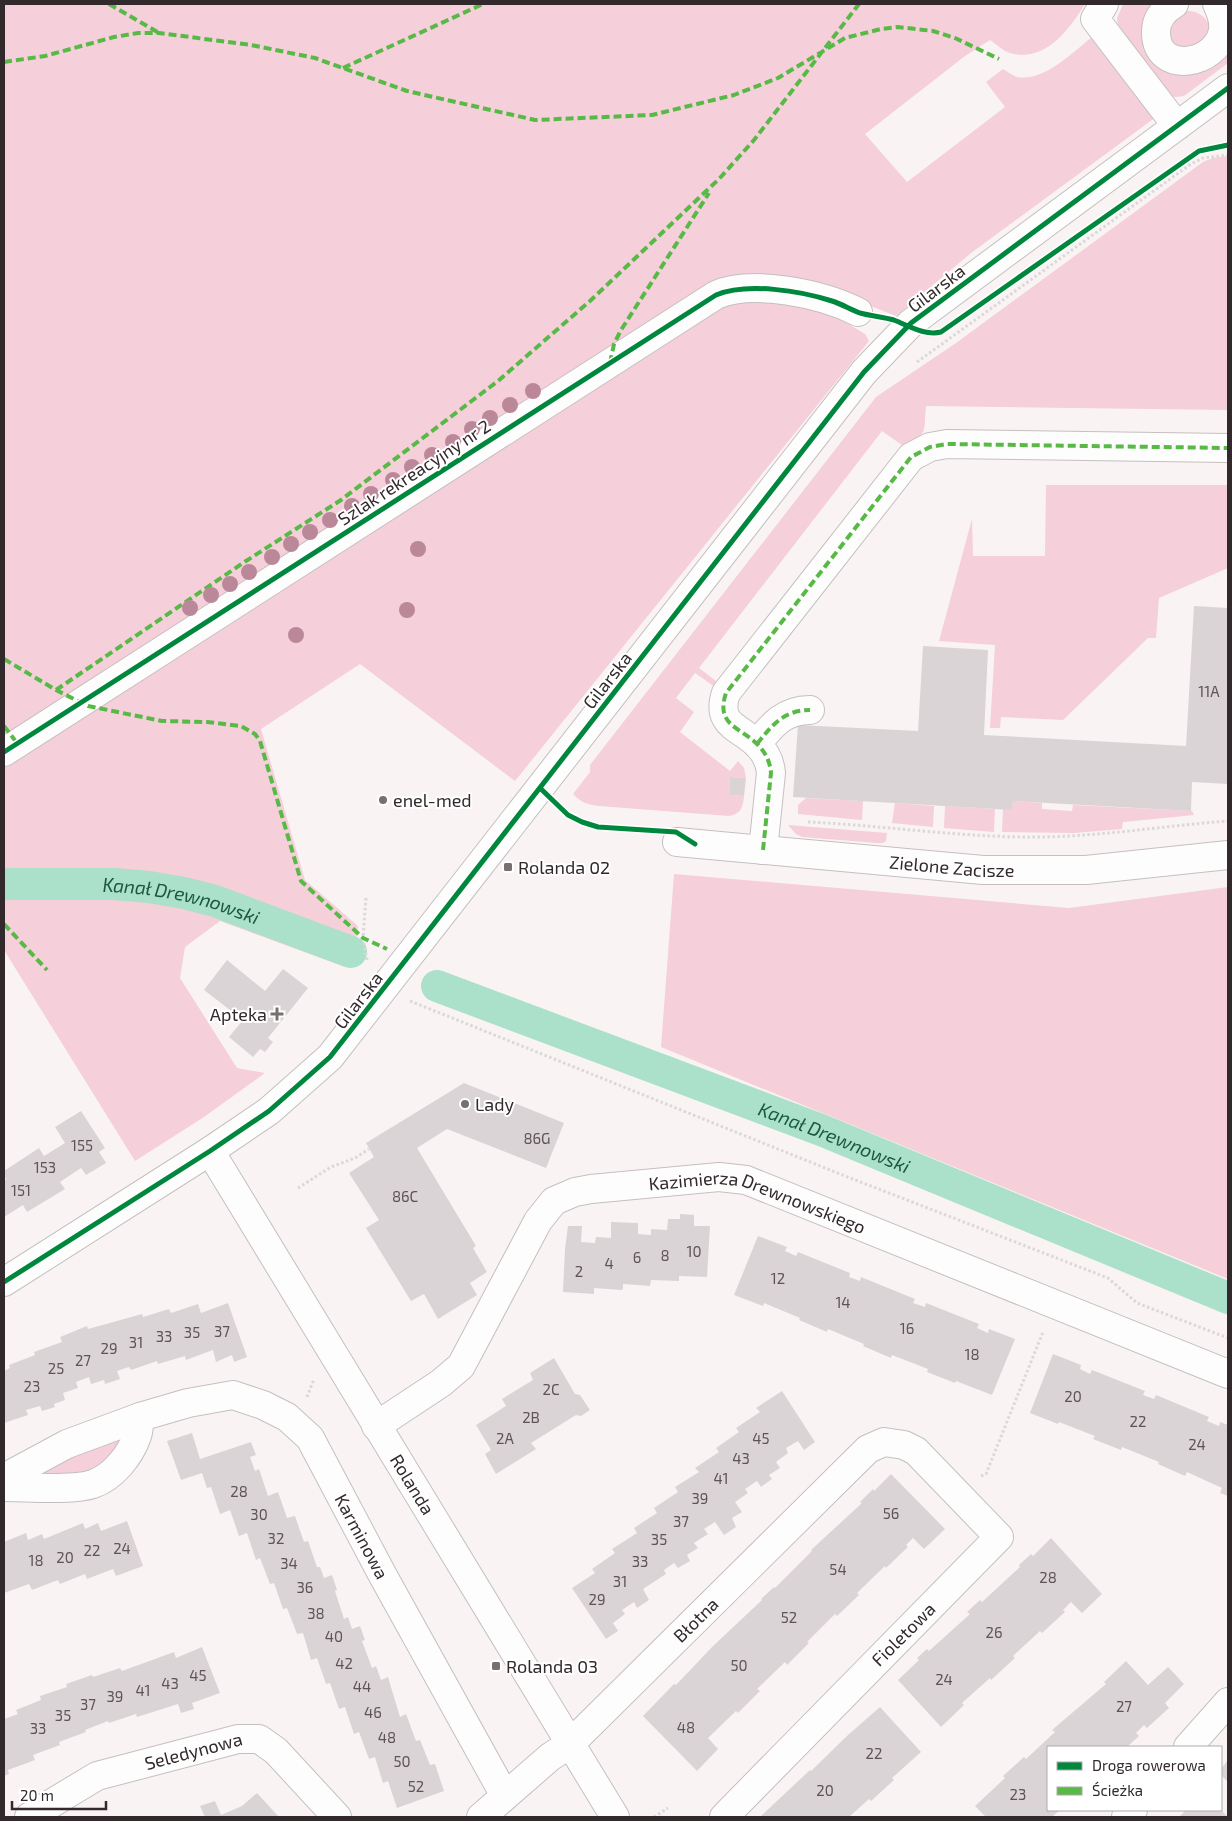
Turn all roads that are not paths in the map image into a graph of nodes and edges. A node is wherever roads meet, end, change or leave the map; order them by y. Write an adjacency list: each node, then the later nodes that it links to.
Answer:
1 (1104, 4): 5 (street)
2 (1174, 4): 3 (street)
3 (1217, 4)
4 (1228, 88): 5 (street, Gilarska)
5 (1177, 126): 14 (street, Gilarska)
6 (858, 312): 10 (street, Szlak rekreacyjny nr 2)
7 (1228, 448): 9 (street)
8 (810, 710): 9 (street)
9 (757, 744): 12 (street)
10 (4, 752)
11 (677, 842): 12 (street, Zielone Zacisze)
12 (763, 850): 13 (street, Zielone Zacisze)
13 (1228, 855)
14 (210, 1151): 15 (street, Gilarska); 18 (street, Rolanda)
15 (4, 1282)
16 (1228, 1374): 18 (street, Kazimierza Drewnowskiego)
17 (140, 1417): 20 (street, Karminowa); 21 (street); 25 (street, Karminowa)
18 (376, 1426): 23 (street, Rolanda)
19 (916, 1451): 23 (street, Błotna); 30 (street, Fioletowa)
20 (4, 1478)
21 (4, 1487)
22 (1228, 1702): 24 (street)
23 (570, 1744): 25 (street, Błotna); 29 (street, Rolanda)
24 (1189, 1746)
25 (505, 1796): 28 (street, Błotna)
26 (29, 1817): 27 (street, Seledynowa)
27 (338, 1817)
28 (481, 1817)
29 (615, 1817)
30 (724, 1817)

